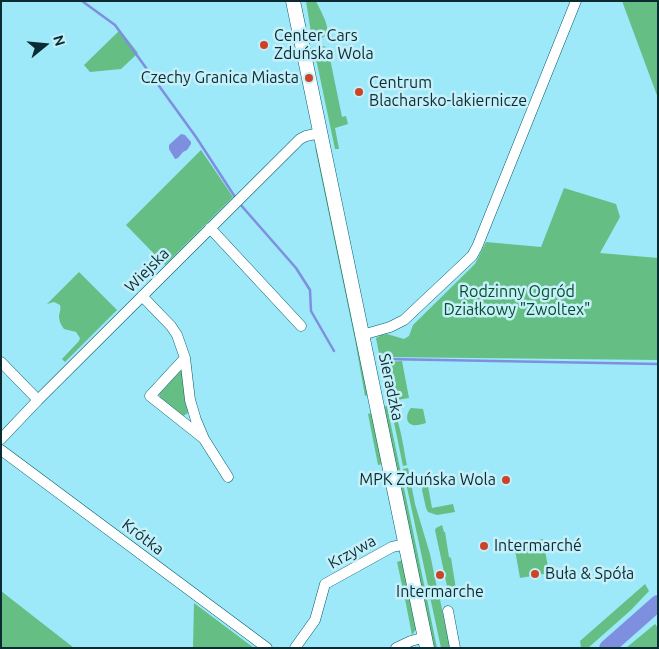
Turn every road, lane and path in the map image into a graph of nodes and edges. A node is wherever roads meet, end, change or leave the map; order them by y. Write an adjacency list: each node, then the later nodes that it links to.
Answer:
1 (292, 1): 3 (main road, Sieradzka)
2 (576, 1): 7 (street)
3 (320, 133): 4 (street, Wiejska); 7 (main road, Sieradzka)
4 (210, 228): 5 (street, Wiejska); 6 (street)
5 (142, 296): 8 (street); 10 (street, Wiejska)
6 (301, 326)
7 (362, 335): 15 (main road, Sieradzka)
8 (185, 358): 11 (street); 11 (street)
9 (1, 362): 10 (street)
10 (38, 400): 12 (street, Wiejska)
11 (204, 438): 14 (street)
12 (1, 439)
13 (1, 450): 18 (street, Krótka)
14 (228, 477)
15 (406, 544): 17 (main road, Sieradzka); 19 (street, Krzywa)
16 (448, 610): 21 (street)
17 (426, 642): 20 (street)
18 (267, 648)
19 (295, 648)
20 (396, 648)
21 (455, 648)

